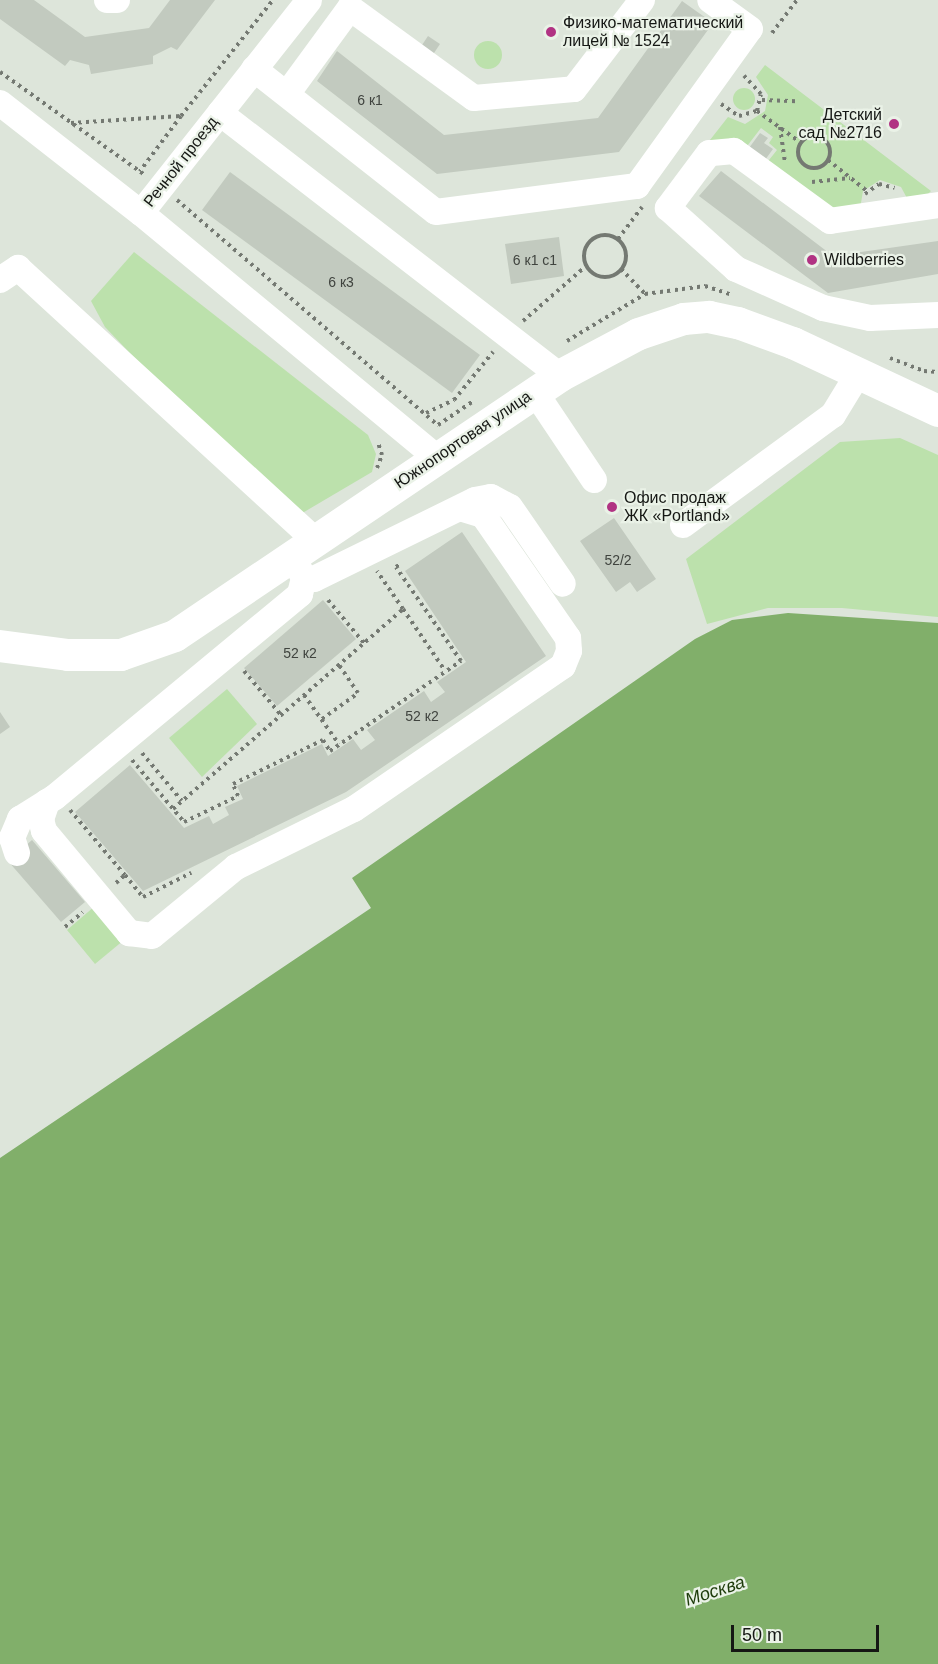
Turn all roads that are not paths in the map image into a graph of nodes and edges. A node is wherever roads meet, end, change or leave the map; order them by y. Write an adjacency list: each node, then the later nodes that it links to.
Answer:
1 (107, 0): 2 (street)
2 (117, 0)
3 (642, 0): 7 (street)
4 (710, 0): 7 (street)
5 (298, 4): 6 (street, Речной проезд)
6 (254, 69): 7 (street); 9 (street, Речной проезд)
7 (287, 94)
8 (0, 104): 11 (street, Речной проезд)
9 (220, 113): 11 (street, Речной проезд); 15 (street)
10 (938, 205): 13 (street)
11 (141, 213): 17 (street)
12 (0, 280): 21 (street)
13 (938, 315)
14 (858, 374): 15 (main road, Южнопортовая улица); 16 (main road, Южнопортовая улица); 20 (street)
15 (548, 384): 17 (main road, Южнопортовая улица); 18 (street)
16 (936, 408)
17 (436, 458): 21 (main road, Южнопортовая улица)
18 (594, 480)
19 (460, 508): 21 (street); 22 (street); 24 (street)
20 (683, 525)
21 (303, 558): 23 (main road, Южнопортовая улица); 24 (street)
22 (563, 584)
23 (0, 645)
24 (47, 802): 25 (street)
25 (18, 853)

